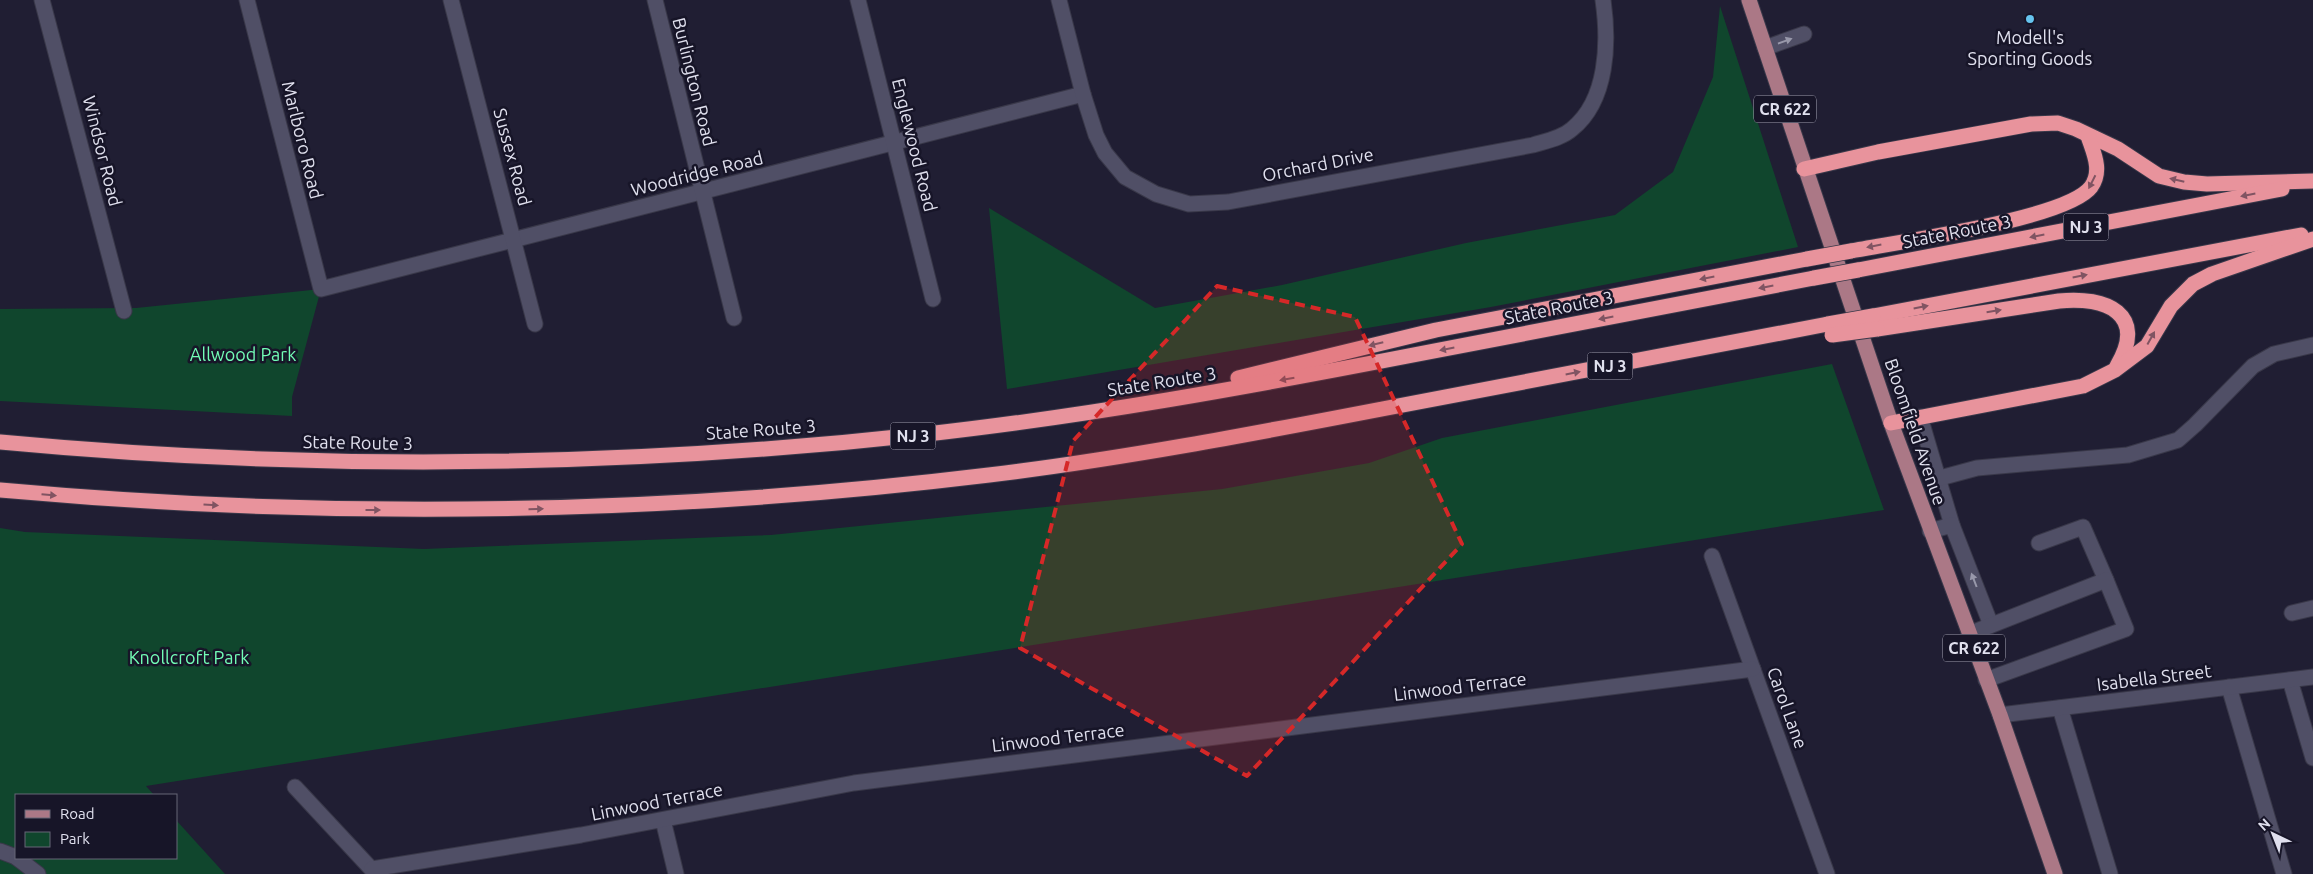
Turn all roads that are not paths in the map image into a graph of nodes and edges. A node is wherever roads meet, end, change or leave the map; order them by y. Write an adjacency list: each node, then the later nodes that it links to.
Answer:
1 (42, 0): 22 (street, Windsor Road)
2 (247, 0): 20 (street, Marlboro Road)
3 (451, 0): 19 (street, Sussex Road)
4 (655, 0): 16 (street, Burlington Road)
5 (858, 0): 13 (street, Englewood Road)
6 (1059, 0): 11 (street, Orchard Drive)
7 (1603, 0): 11 (street, Orchard Drive)
8 (1749, 0): 10 (main road, Bloomfield Avenue / CR 622)
9 (1804, 34): 10 (street, one-way to 9)
10 (1765, 48): 14 (main road, Bloomfield Avenue / CR 622)
11 (1083, 94): 13 (street, Woodridge Road)
12 (2088, 136): 14 (highway); 15 (highway, one-way to 12); 28 (highway, one-way to 28, bridge)
13 (895, 142): 16 (street, Woodridge Road); 21 (street, Englewood Road)
14 (1804, 169): 30 (main road, Bloomfield Avenue / CR 622)
15 (2313, 182): 28 (highway, State Route 3 / NJ 3, one-way to 28, bridge)
16 (703, 192): 19 (street, Woodridge Road); 23 (street, Burlington Road)
17 (2313, 232): 24 (highway, one-way to 17)
18 (2313, 239): 27 (highway, one-way to 18)
19 (514, 240): 20 (street, Woodridge Road); 25 (street, Sussex Road)
20 (320, 290)
21 (933, 299)
22 (124, 311)
23 (734, 318)
24 (1875, 322): 27 (highway, one-way to 27); 33 (highway, NJ 3, one-way to 24, bridge)
25 (535, 324)
26 (2313, 345): 32 (street)
27 (2115, 370): 29 (highway)
28 (1114, 409): 31 (highway, State Route 3 / NJ 3)
29 (1920, 417): 30 (highway); 32 (street)
30 (1891, 423): 35 (main road, Bloomfield Avenue / CR 622)
31 (0, 442)
32 (1940, 478): 34 (street)
33 (0, 490)
34 (1952, 525): 35 (street); 41 (street, one-way to 34)
35 (1930, 531): 42 (main road, Bloomfield Avenue / CR 622)
36 (2039, 543): 38 (street)
37 (1712, 556): 43 (street, Carol Lane)
38 (2106, 580): 41 (street); 45 (street)
39 (2313, 608): 40 (street)
40 (2292, 613)
41 (1992, 625): 42 (street)
42 (1969, 634): 45 (main road, Bloomfield Avenue / CR 622)
43 (1753, 669): 52 (street, Linwood Terrace); 59 (street, Carol Lane)
44 (2313, 677): 46 (street, Isabella Street)
45 (1986, 680): 49 (main road, Bloomfield Avenue / CR 622)
46 (2290, 680): 47 (street, Isabella Street); 50 (street)
47 (2229, 687): 48 (street, Isabella Street); 62 (street)
48 (2060, 708): 49 (street, Isabella Street); 61 (street)
49 (2000, 715): 60 (main road, Bloomfield Avenue / CR 622)
50 (2313, 758)
51 (295, 787): 56 (street)
52 (664, 820): 56 (street, Linwood Terrace); 58 (street)
53 (0, 851): 54 (street)
54 (15, 856)
55 (19, 859): 57 (street)
56 (374, 871)
57 (38, 874)
58 (676, 874)
59 (1827, 874)
60 (2055, 874)
61 (2110, 874)
62 (2284, 874)

